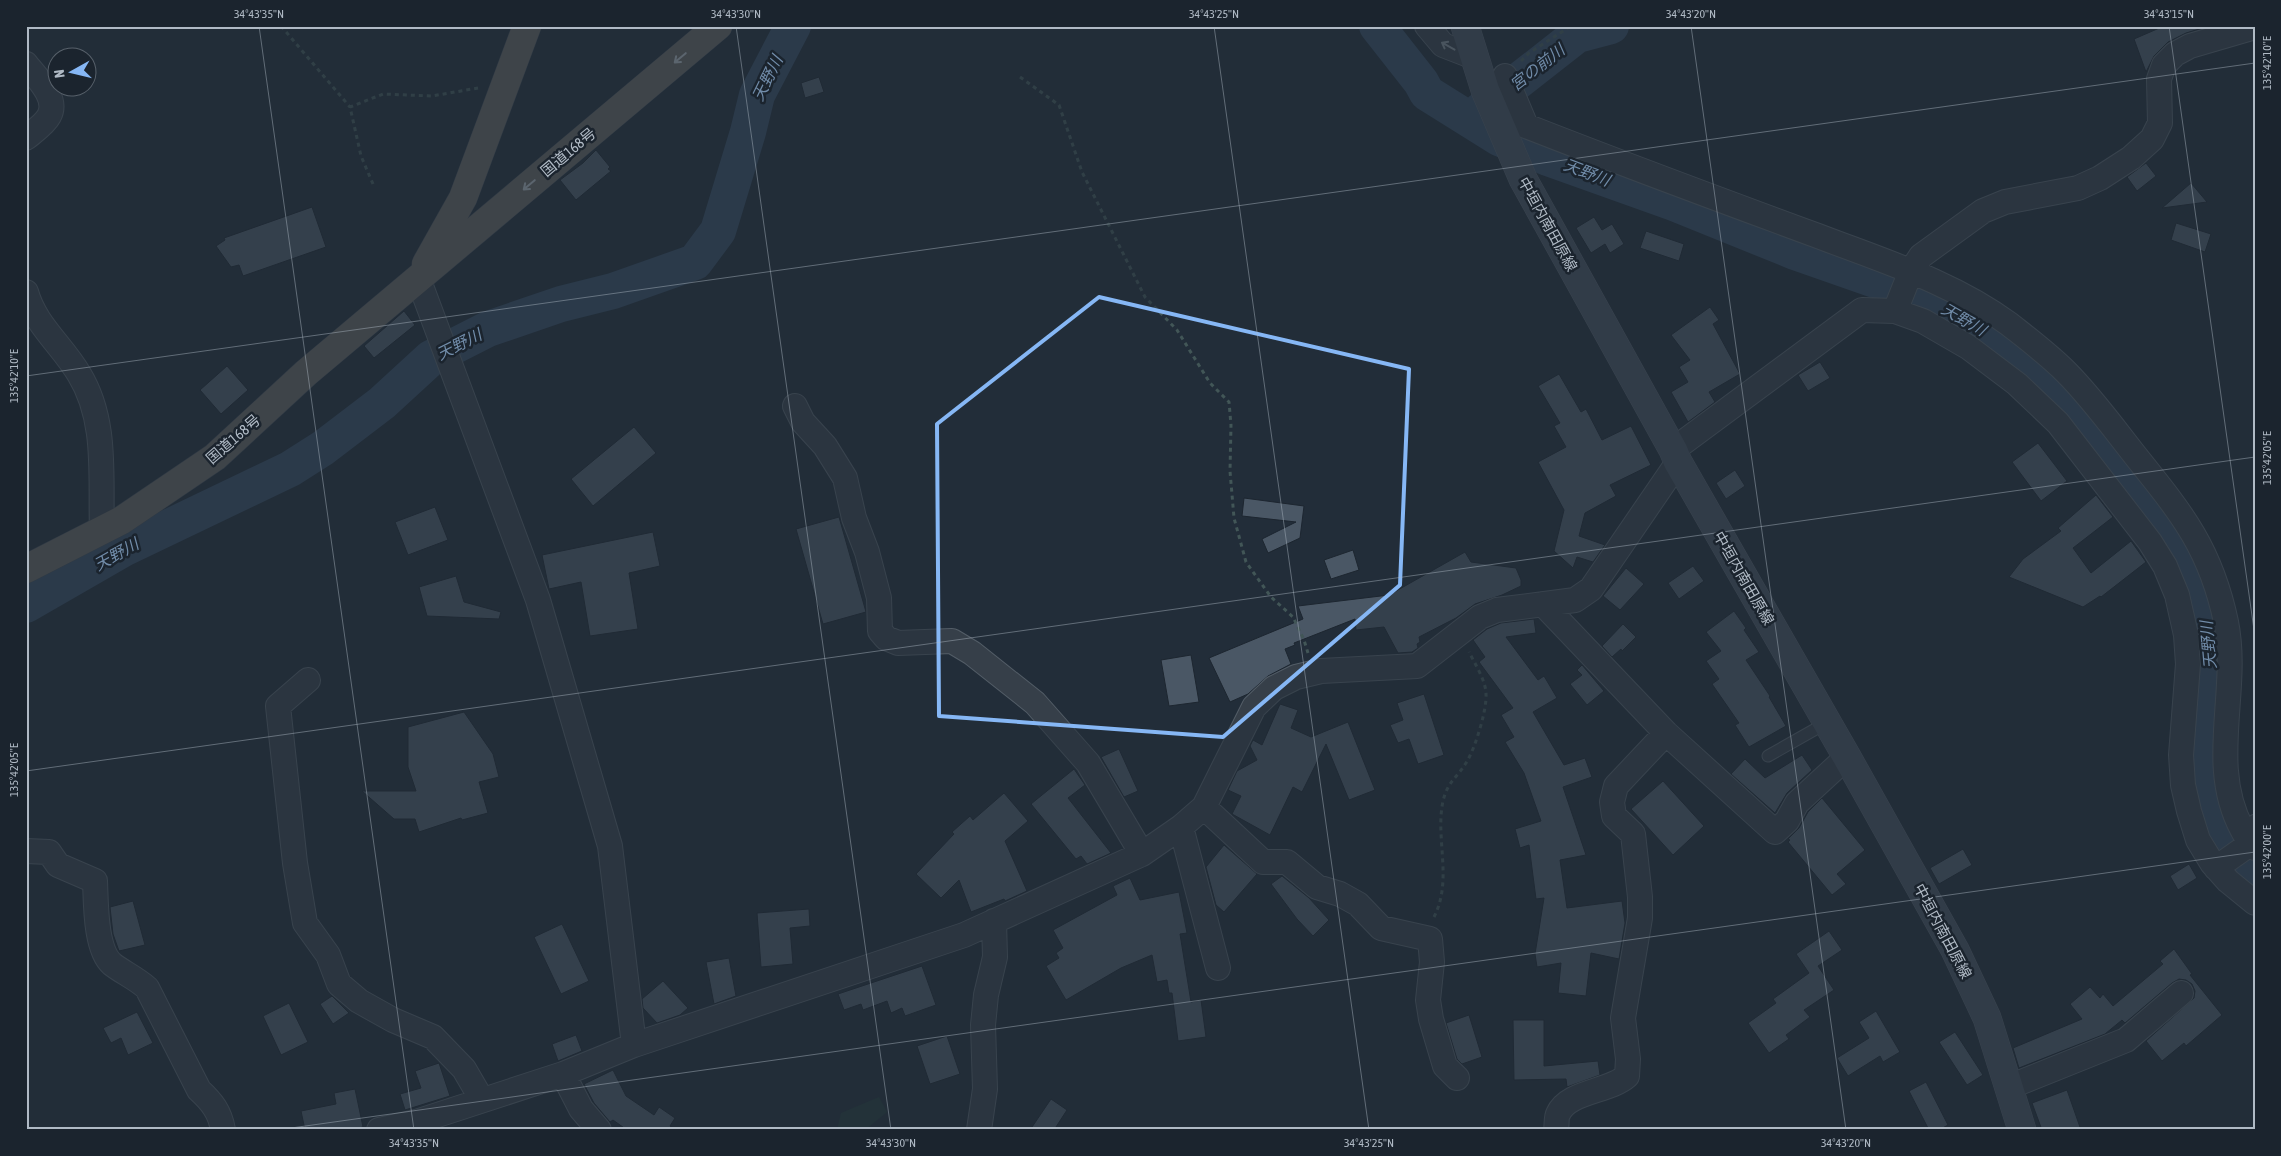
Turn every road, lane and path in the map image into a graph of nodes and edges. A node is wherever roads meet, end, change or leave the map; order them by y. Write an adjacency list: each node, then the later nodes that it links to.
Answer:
1 (281, 26): 13 (path)
2 (527, 26): 12 (highway, 国道168号)
3 (718, 26): 17 (highway, 国道168号, one-way to 17)
4 (1426, 26): 8 (street, one-way to 4)
5 (1465, 26): 8 (main road, 中垣内南田原線)
6 (1571, 26): 11 (path)
7 (2252, 29): 16 (street)
8 (1474, 57): 11 (main road, 中垣内南田原線)
9 (26, 64): 14 (street)
10 (1020, 77): 26 (path)
11 (1497, 86): 16 (street); 21 (main road, 中垣内南田原線)
12 (504, 88): 13 (path); 17 (highway, 国道168号)
13 (350, 107): 15 (path)
14 (26, 138)
15 (372, 184)
16 (1911, 271): 19 (street); 34 (street)
17 (418, 279): 22 (highway, 国道168号); 43 (street)
18 (26, 292): 22 (street)
19 (1896, 311): 21 (street); 37 (street)
20 (795, 406): 36 (street)
21 (1675, 456): 24 (street); 28 (main road, 中垣内南田原線)
22 (102, 530): 23 (highway, 国道168号)
23 (26, 569)
24 (1543, 604): 25 (street); 29 (street)
25 (1461, 632): 26 (street); 40 (path)
26 (1313, 673): 32 (street)
27 (308, 680): 47 (street)
28 (1828, 722): 30 (lane); 31 (main road, 中垣内南田原線)
29 (1666, 733): 31 (street); 53 (street)
30 (1768, 756)
31 (1847, 757): 46 (main road, 中垣内南田原線)
32 (1204, 807): 33 (street); 40 (street)
33 (1181, 827): 36 (street); 41 (street)
34 (2250, 835): 37 (street)
35 (26, 851): 49 (street)
36 (1142, 854): 39 (street)
37 (2216, 868): 38 (street)
38 (2255, 903)
39 (994, 921): 43 (street); 52 (street)
40 (1423, 938): 45 (street)
41 (1218, 968)
42 (2181, 993): 46 (street)
43 (634, 1045): 44 (street)
44 (563, 1074): 47 (street); 51 (street)
45 (1457, 1078)
46 (2009, 1087): 54 (main road, 中垣内南田原線)
47 (482, 1100): 48 (street)
48 (417, 1126): 50 (street)
49 (223, 1130)
50 (379, 1130)
51 (599, 1130)
52 (979, 1130)
53 (1556, 1130)
54 (2022, 1130)

